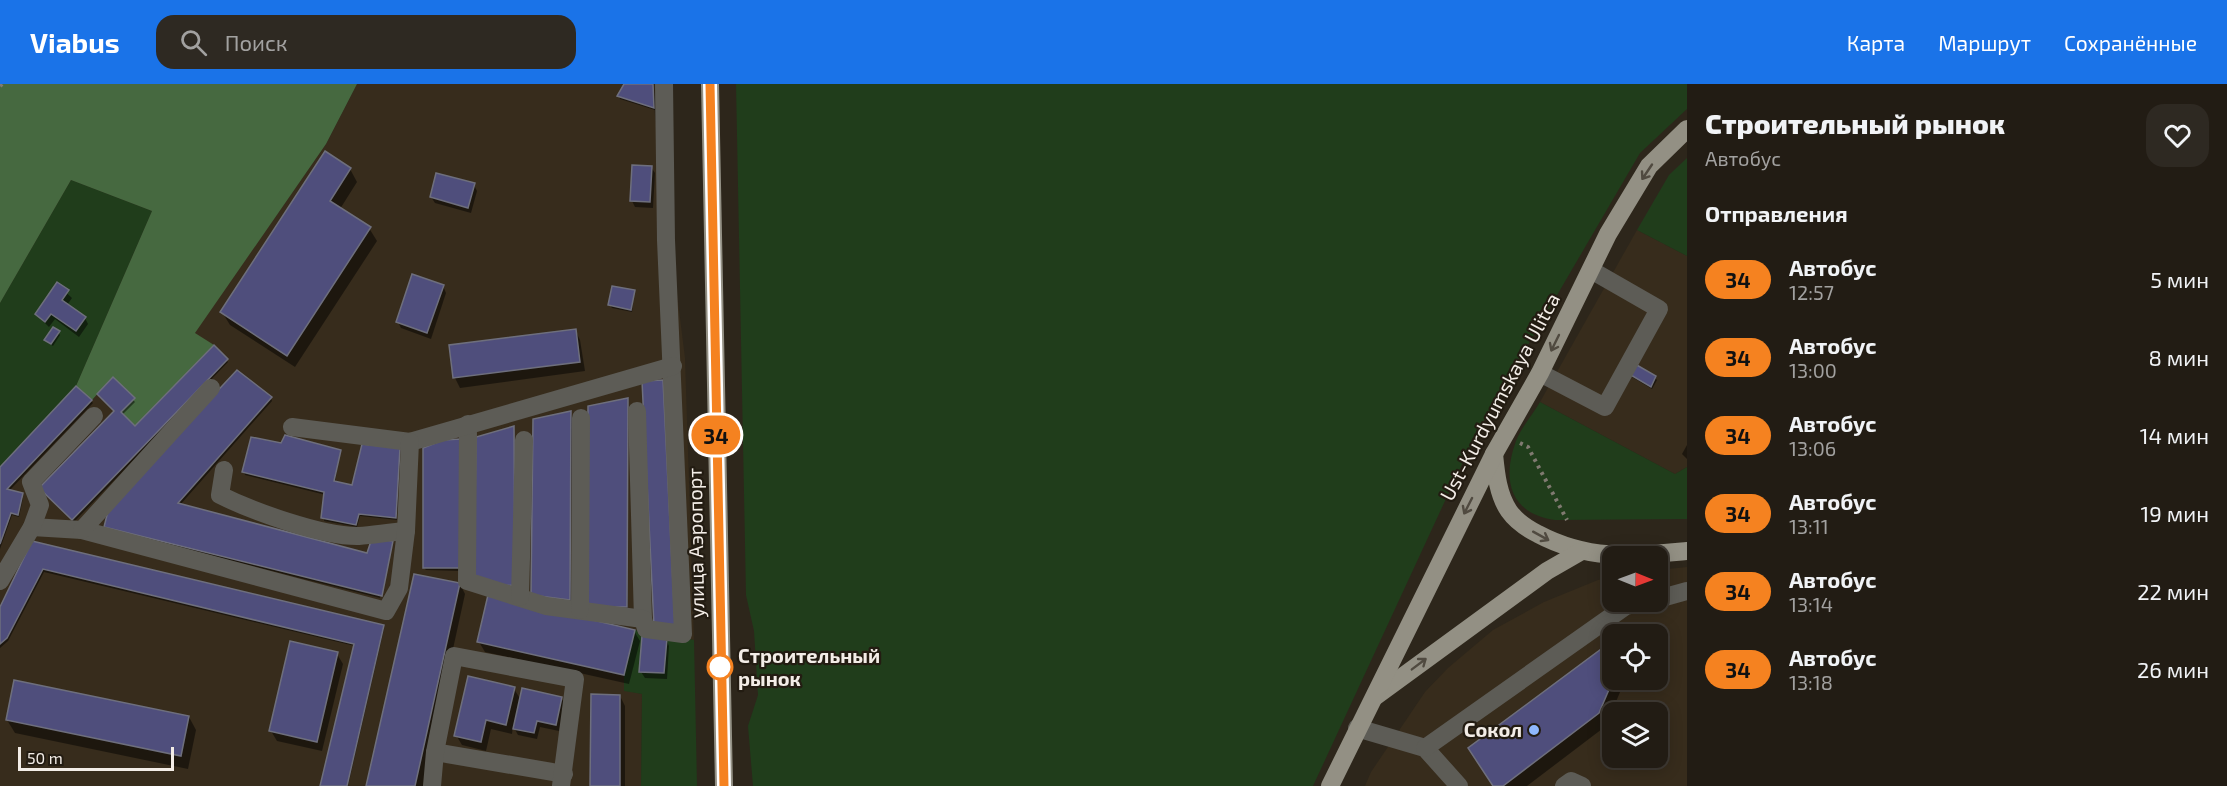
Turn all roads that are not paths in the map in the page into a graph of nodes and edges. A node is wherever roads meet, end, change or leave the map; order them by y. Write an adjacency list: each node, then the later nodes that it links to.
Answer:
1 (664, 84): 5 (street)
2 (710, 84): 35 (main road, улица Аэропорт)
3 (1687, 129): 4 (main road, Ust-Kurdyumskaya Ulitca, one-way to 4)
4 (1591, 270): 6 (main road, Ust-Kurdyumskaya Ulitca, one-way to 6); 6 (street)
5 (673, 366): 11 (street); 28 (street)
6 (1540, 373): 15 (main road, Ust-Kurdyumskaya Ulitca)
7 (212, 388): 18 (street)
8 (637, 411): 28 (street)
9 (94, 416): 17 (street)
10 (581, 418): 26 (street)
11 (468, 424): 14 (street); 25 (street)
12 (292, 427): 14 (street)
13 (524, 440): 25 (street)
14 (410, 442): 19 (street)
15 (1494, 454): 21 (main road, one-way to 21); 29 (main road, Ust-Kurdyumskaya Ulitca, one-way to 29)
16 (224, 470): 19 (street)
17 (32, 527): 18 (street); 22 (street)
18 (82, 530): 19 (street)
19 (406, 531)
20 (1687, 551): 21 (main road)
21 (1580, 552): 29 (main road, Ust-Kurdyumskaya Ulitca, one-way to 21)
22 (0, 581)
23 (1687, 591): 24 (street)
24 (1668, 596)
25 (520, 597): 26 (street)
26 (580, 610): 28 (street)
27 (1618, 612): 31 (street)
28 (644, 619)
29 (1372, 699): 30 (main road, Ust-Kurdyumskaya Ulitca)
30 (1357, 728): 31 (street); 36 (main road, Ust-Kurdyumskaya Ulitca)
31 (1425, 748): 37 (street)
32 (435, 752): 33 (street); 33 (street); 34 (street)
33 (562, 780)
34 (432, 786)
35 (724, 786)
36 (1330, 786)
37 (1459, 786)
38 (1564, 786): 39 (street)
39 (1582, 786)

